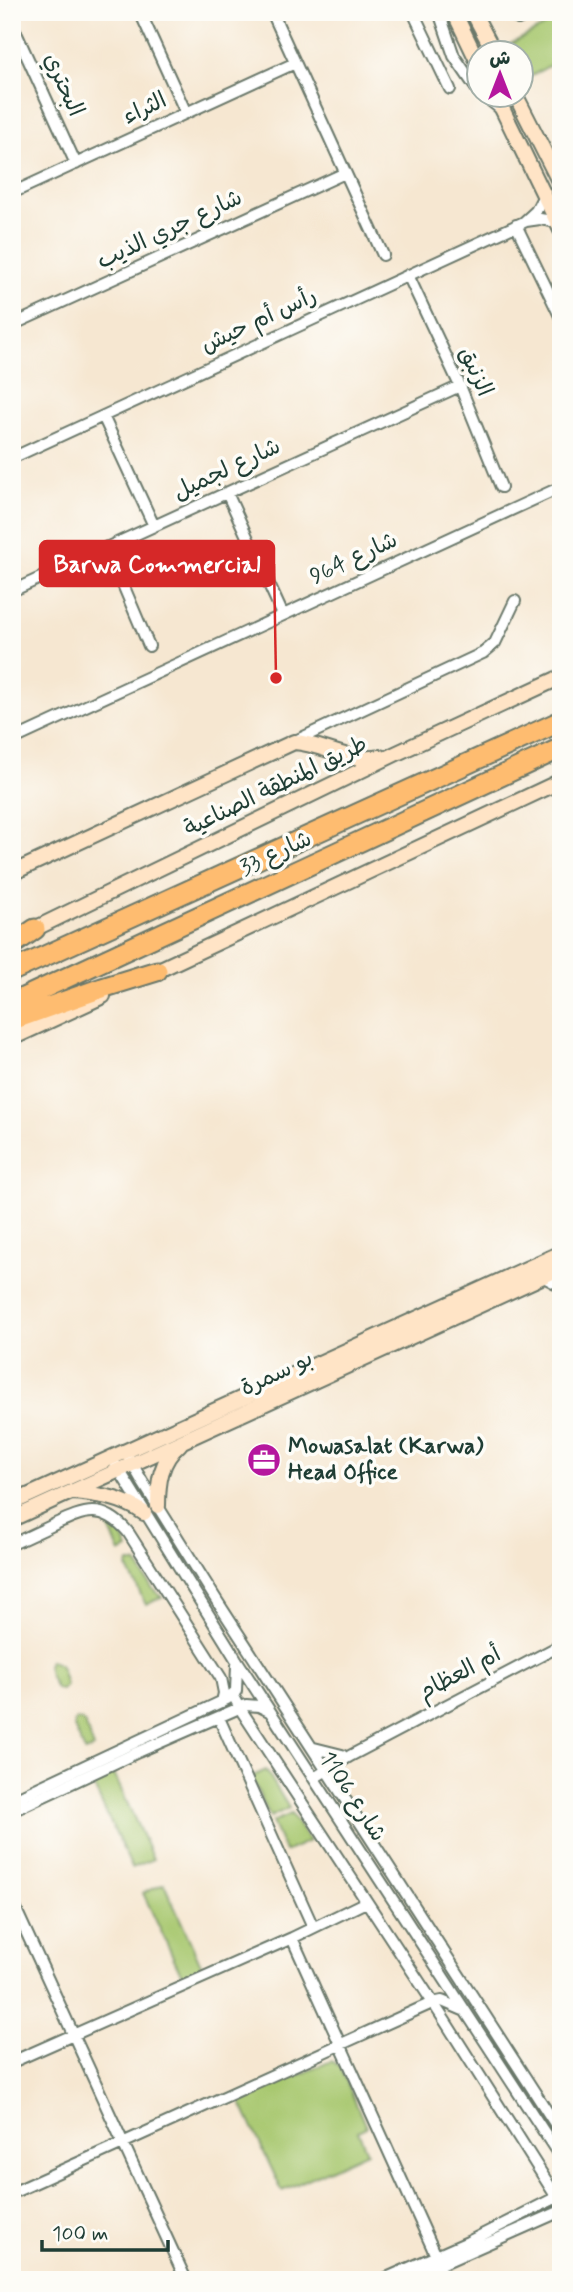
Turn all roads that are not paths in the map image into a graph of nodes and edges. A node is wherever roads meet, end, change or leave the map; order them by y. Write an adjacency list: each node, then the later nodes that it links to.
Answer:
1 (140, 12): 21 (street)
2 (272, 12): 15 (street)
3 (413, 12): 14 (street)
4 (439, 12): 12 (street)
5 (454, 12): 10 (street)
6 (473, 12): 11 (street)
7 (534, 12): 8 (street)
8 (518, 19)
9 (12, 24): 22 (street, البحتري)
10 (466, 38)
11 (487, 38)
12 (449, 43): 13 (street); 14 (street)
13 (454, 56): 14 (street); 16 (street)
14 (435, 58): 17 (street)
15 (295, 63): 21 (street, الثراء); 23 (street)
16 (464, 71)
17 (450, 89)
18 (500, 108): 20 (street)
19 (522, 108): 24 (street)
20 (503, 110): 26 (street)
21 (186, 113): 22 (street, الثراء)
22 (76, 164): 25 (street, الثراء)
23 (345, 173): 29 (street); 32 (street, شارع جري الذيب)
24 (561, 185)
25 (12, 193)
26 (544, 195): 27 (street, رأس أم حيش); 28 (street)
27 (520, 224): 28 (street, رأس أم حيش); 30 (street, رأس أم حيش); 31 (street)
28 (559, 226)
29 (383, 255)
30 (408, 275): 33 (street, الزنبق); 34 (street, رأس أم حيش)
31 (561, 318)
32 (14, 320)
33 (460, 386): 36 (street, الزنبق); 38 (street, شارع لجميل)
34 (103, 416): 35 (street, رأس أم حيش); 39 (street)
35 (12, 458)
36 (501, 487)
37 (561, 487): 43 (street, شارع 964)
38 (227, 493): 39 (street, شارع لجميل); 43 (street)
39 (154, 526): 40 (street, شارع لجميل)
40 (107, 547): 41 (street, شارع لجميل); 44 (street)
41 (12, 591)
42 (515, 601): 48 (street, طريق المنطقة الصناعية)
43 (283, 615): 47 (street, شارع 964)
44 (149, 646)
45 (561, 677): 50 (street, طريق المنطقة الصناعية)
46 (561, 720): 56 (highway, شارع 33)
47 (12, 740)
48 (293, 742): 50 (street); 52 (street, طريق المنطقة الصناعية)
49 (561, 748): 58 (highway, شارع 33)
50 (395, 754): 53 (street, طريق المنطقة الصناعية)
51 (561, 781): 57 (street)
52 (12, 873)
53 (35, 929): 54 (street, طريق المنطقة الصناعية); 55 (highway)
54 (12, 940)
55 (12, 945)
56 (12, 971)
57 (157, 971): 59 (highway); 60 (street)
58 (12, 1003)
59 (12, 1020)
60 (12, 1038)
61 (561, 1254): 66 (street, بو سمرة)
62 (561, 1268): 63 (street, بو سمرة)
63 (544, 1276): 64 (street); 65 (street, بو سمرة)
64 (561, 1286)
65 (184, 1441): 66 (street, بو سمرة); 69 (street)
66 (122, 1460): 67 (street, بو سمرة); 68 (street, بو سمرة); 69 (street, شارع 1106)
67 (72, 1492): 69 (street); 70 (street, بو سمرة)
68 (12, 1503)
69 (151, 1509): 73 (street, شارع 1106); 79 (street, شارع 1106)
70 (12, 1519)
71 (12, 1544): 75 (street)
72 (561, 1645): 80 (street, أم العظام)
73 (236, 1658): 74 (street); 77 (street, شارع 1106)
74 (233, 1695): 75 (street); 76 (street)
75 (222, 1702): 84 (street)
76 (240, 1708): 77 (street); 78 (street); 87 (street)
77 (271, 1713): 82 (street, شارع 1106)
78 (219, 1718): 85 (street); 88 (street)
79 (314, 1748): 80 (street); 81 (street, شارع 1106)
80 (341, 1758): 81 (street, أم العظام); 83 (street)
81 (326, 1766): 82 (street, أم العظام); 83 (street, شارع 1106)
82 (312, 1774): 91 (street, شارع 1106)
83 (339, 1787): 95 (street, شارع 1106)
84 (12, 1800)
85 (12, 1811)
86 (12, 1901): 92 (street)
87 (366, 1902): 88 (street); 90 (street)
88 (313, 1927): 89 (street)
89 (292, 1938): 92 (street); 93 (street)
90 (432, 2003): 91 (street); 93 (street); 99 (street)
91 (466, 2012): 97 (street, شارع 1106)
92 (72, 2034): 94 (street); 96 (street)
93 (340, 2046): 96 (street); 101 (street)
94 (12, 2062)
95 (561, 2133)
96 (123, 2143): 98 (street); 102 (street)
97 (561, 2158)
98 (12, 2193)
99 (559, 2199): 101 (street)
100 (561, 2211): 101 (street)
101 (438, 2259): 103 (street); 104 (street); 105 (street)
102 (186, 2280)
103 (382, 2280)
104 (405, 2280)
105 (447, 2280)

